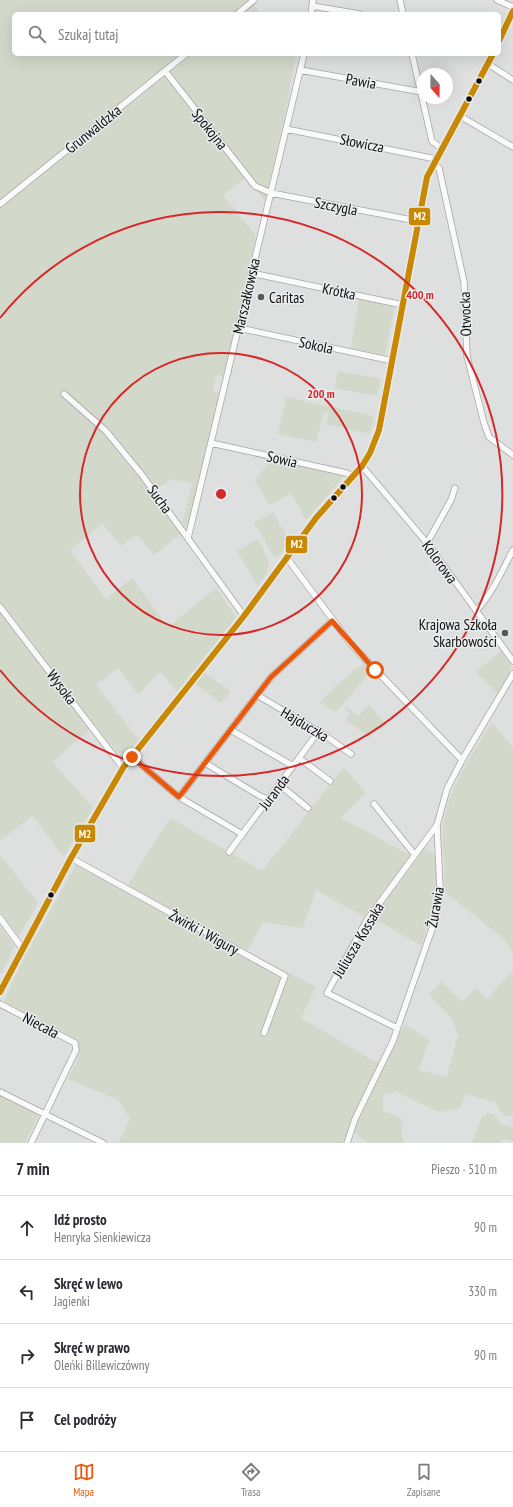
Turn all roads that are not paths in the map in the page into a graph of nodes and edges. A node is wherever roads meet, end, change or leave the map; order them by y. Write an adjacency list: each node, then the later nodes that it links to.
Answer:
1 (254, 0): 7 (street)
2 (400, 0): 9 (street)
3 (497, 0): 5 (street)
4 (312, 3): 8 (street)
5 (513, 7)
6 (513, 11): 10 (street)
7 (239, 12)
8 (351, 12)
9 (403, 12)
10 (501, 37)
11 (184, 56): 17 (street, Grunwaldzka)
12 (304, 56): 16 (street, Marszałkowska)
13 (413, 56): 18 (street)
14 (492, 56): 15 (street)
15 (488, 64): 19 (street); 22 (street)
16 (300, 70): 20 (street, Pawia); 23 (street, Marszałkowska)
17 (165, 71): 29 (street, Spokojna); 31 (street, Grunwaldzka)
18 (417, 73)
19 (513, 80)
20 (417, 91)
21 (424, 104): 25 (street)
22 (460, 116): 24 (street); 25 (street)
23 (286, 129): 26 (street, Słowicza); 30 (street, Marszałkowska)
24 (513, 147)
25 (442, 149): 26 (street)
26 (435, 162): 27 (street); 28 (street, Otwocka)
27 (428, 173): 28 (street); 32 (street)
28 (441, 179): 39 (street, Otwocka)
29 (256, 186): 30 (street, Szczygla)
30 (270, 193): 32 (street, Szczygla); 33 (street, Marszałkowska)
31 (0, 204)
32 (417, 221): 34 (street)
33 (251, 273): 34 (street, Krótka); 35 (street, Marszałkowska)
34 (403, 305): 36 (street)
35 (239, 328): 36 (street, Sokola); 38 (street, Marszałkowska)
36 (393, 361): 40 (street)
37 (64, 394): 43 (street, Sucha)
38 (211, 443): 41 (street, Sowia); 43 (street, Marszałkowska)
39 (513, 454)
40 (362, 466): 41 (street); 44 (street, Kolorowa)
41 (353, 476): 46 (street)
42 (455, 488): 44 (street)
43 (188, 538): 49 (street, Sucha)
44 (427, 543): 48 (street, Kolorowa)
45 (513, 550): 48 (street)
46 (287, 558): 49 (street); 50 (street)
47 (0, 607): 62 (street, Wysoka)
48 (476, 612): 51 (street, Kolorowa)
49 (244, 616): 57 (street)
50 (332, 621): 53 (street); 59 (street)
51 (513, 661)
52 (513, 674): 59 (street, Żurawia)
53 (257, 695): 54 (street); 55 (street, Hajduczka)
54 (231, 730): 60 (street); 61 (street)
55 (319, 731): 56 (street, Hajduczka); 58 (street, Juranda)
56 (351, 754)
57 (132, 757): 62 (street); 65 (street)
58 (299, 758): 61 (street, Juranda); 63 (street)
59 (462, 760): 69 (street, Żurawia)
60 (205, 763): 65 (street); 66 (street)
61 (293, 766): 64 (street, Juranda)
62 (123, 768): 75 (street)
63 (330, 781)
64 (280, 785): 66 (street, Juranda); 68 (street)
65 (179, 797): 70 (street)
66 (268, 799): 70 (street, Juranda)
67 (374, 804): 74 (street)
68 (308, 808)
69 (437, 825): 71 (street, Juliusza Kossaka); 72 (street, Żurawia)
70 (242, 834): 73 (street, Juranda)
71 (425, 842): 72 (street); 74 (street, Juliusza Kossaka)
72 (437, 847): 80 (street, Żurawia)
73 (229, 852)
74 (415, 855): 80 (street, Juliusza Kossaka)
75 (71, 858): 77 (street); 81 (street, Żwirki i Wigury)
76 (0, 918): 77 (street)
77 (22, 948): 78 (street)
78 (0, 992)
79 (0, 1004): 83 (street, Niecała)
80 (397, 1028): 86 (street, Żurawia)
81 (264, 1033)
82 (0, 1092): 83 (street)
83 (45, 1114): 84 (street); 85 (street)
84 (31, 1143)
85 (103, 1143)
86 (347, 1143)

